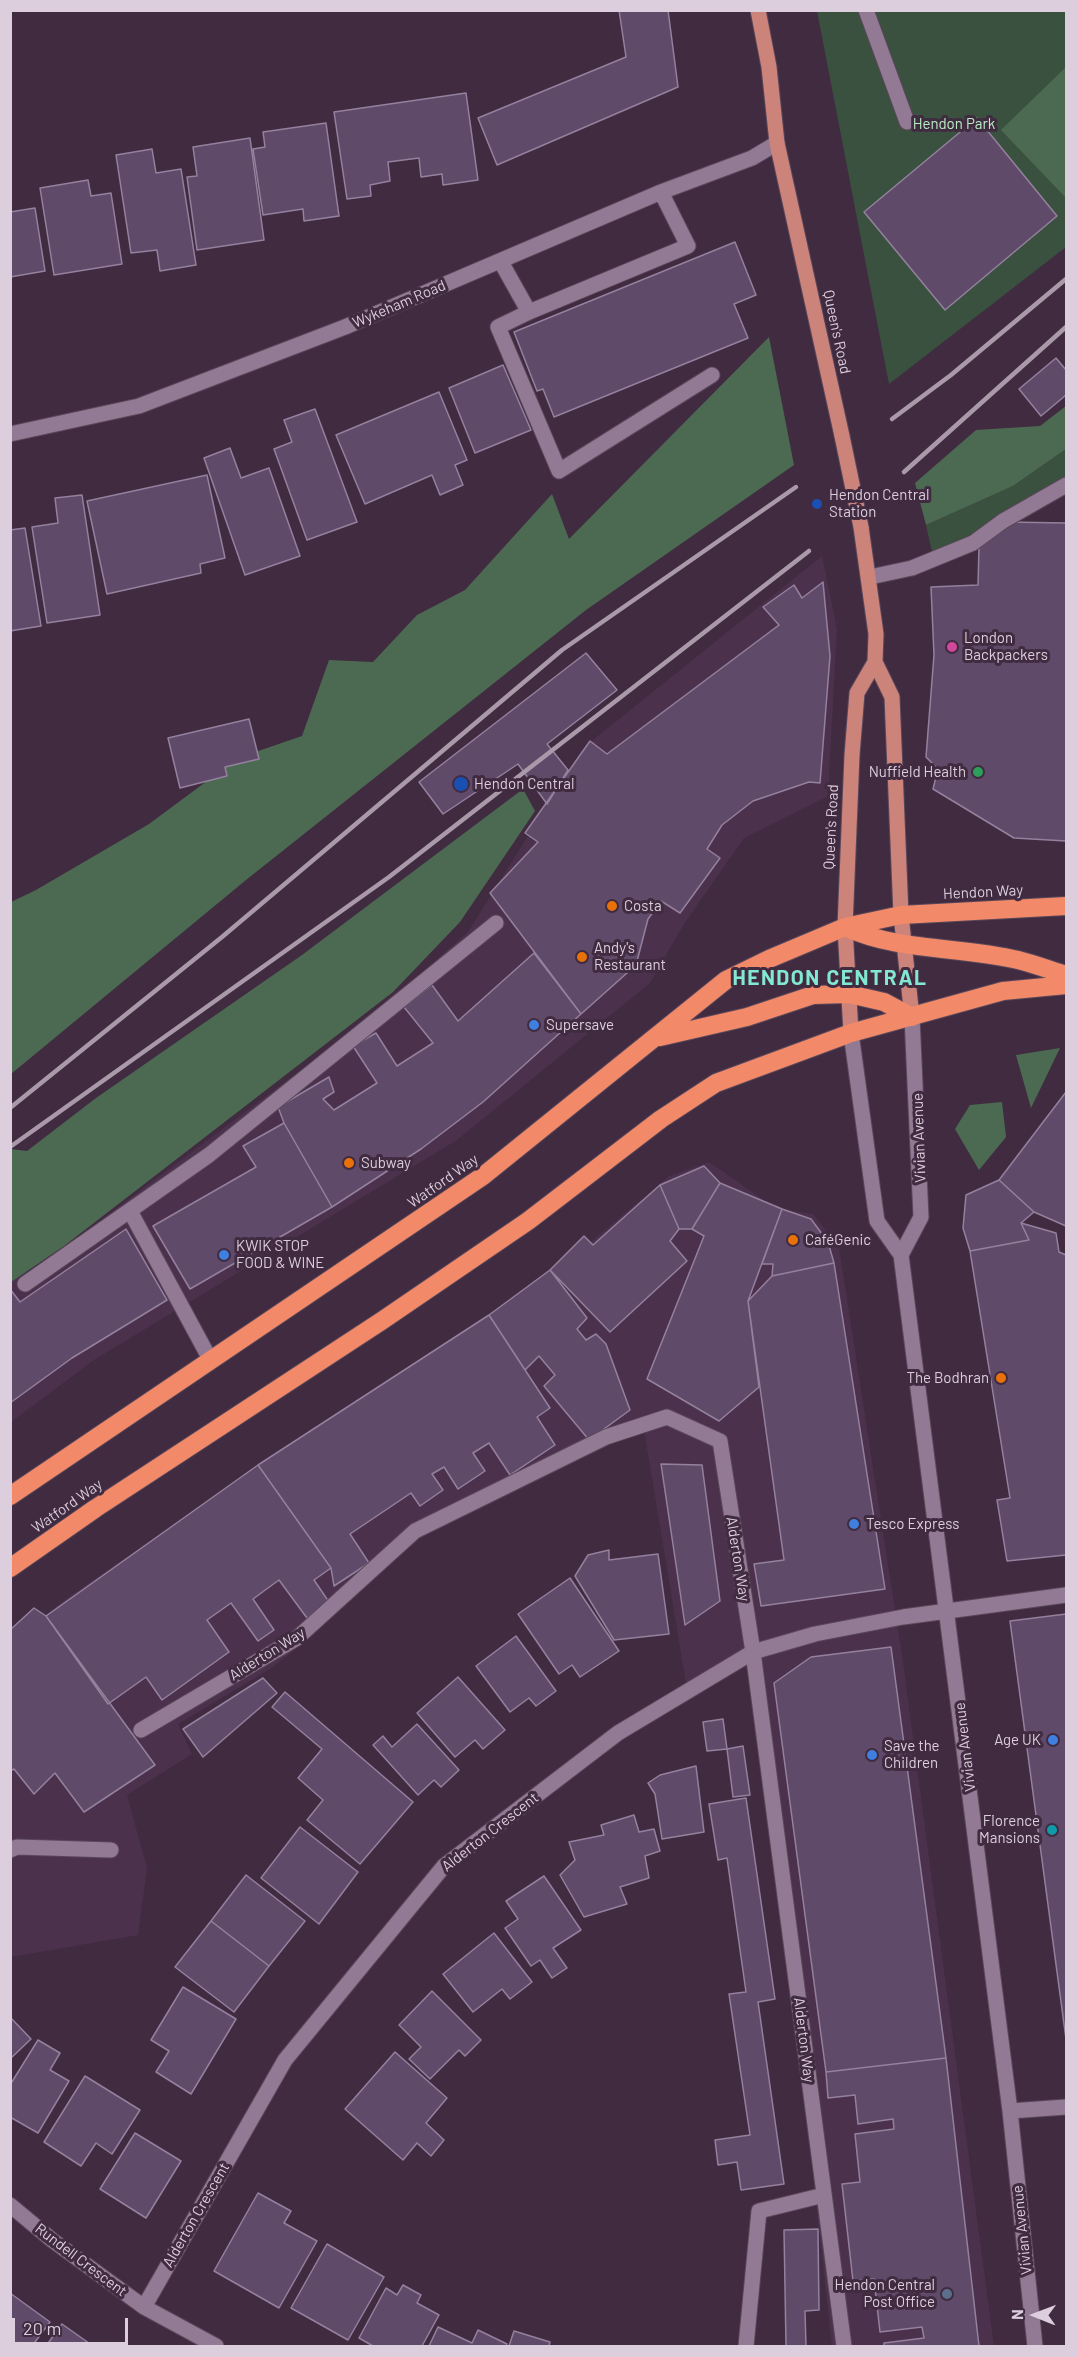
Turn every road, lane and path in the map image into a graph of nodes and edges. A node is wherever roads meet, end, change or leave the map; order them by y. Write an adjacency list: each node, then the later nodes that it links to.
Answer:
1 (758, 10): 4 (main road, Queen's Road)
2 (866, 10): 3 (street)
3 (907, 122)
4 (777, 143): 5 (street, Wykeham Road); 11 (main road, Queen's Road, bridge)
5 (661, 192): 6 (street, Wykeham Road); 7 (street)
6 (501, 262): 7 (street); 9 (street, Wykeham Road)
7 (529, 312): 8 (street)
8 (712, 375)
9 (10, 434)
10 (1066, 485): 11 (street)
11 (870, 578): 12 (main road, Queen's Road)
12 (875, 662): 14 (main road, Queen's Road); 16 (main road, Queen's Road)
13 (1066, 906): 14 (highway, Hendon Way)
14 (901, 915): 16 (highway, Watford Way); 17 (main road, Queen's Road)
15 (496, 922): 24 (street)
16 (845, 927): 17 (highway); 20 (main road, Queen's Road); 23 (highway, Watford Way)
17 (903, 943): 18 (highway); 21 (main road, Queen's Road)
18 (1066, 975)
19 (1066, 985): 21 (highway)
20 (849, 994): 21 (highway); 22 (main road, Queen's Road); 23 (highway)
21 (912, 1017): 22 (highway, Watford Way); 25 (street, Vivian Avenue)
22 (851, 1033): 25 (street, Vivian Avenue); 29 (highway, Watford Way)
23 (656, 1038): 27 (highway, Watford Way)
24 (130, 1211): 26 (street); 27 (street)
25 (901, 1256): 31 (street, Vivian Avenue)
26 (25, 1284)
27 (211, 1361): 28 (highway, Watford Way)
28 (10, 1496)
29 (10, 1568)
30 (1066, 1595): 31 (street, Alderton Crescent)
31 (948, 1609): 32 (street, Alderton Crescent); 37 (street, Vivian Avenue)
32 (753, 1652): 33 (street, Alderton Way); 38 (street, Alderton Way); 40 (street, Alderton Crescent)
33 (141, 1730)
34 (10, 1850): 35 (street)
35 (111, 1850)
36 (1066, 2107): 37 (street)
37 (1010, 2111): 44 (street, Vivian Avenue)
38 (824, 2195): 42 (street); 43 (street, Alderton Way)
39 (10, 2205): 40 (street, Rundell Crescent)
40 (144, 2307): 41 (street, Rundell Crescent)
41 (216, 2346)
42 (746, 2346)
43 (844, 2346)
44 (1035, 2346)

